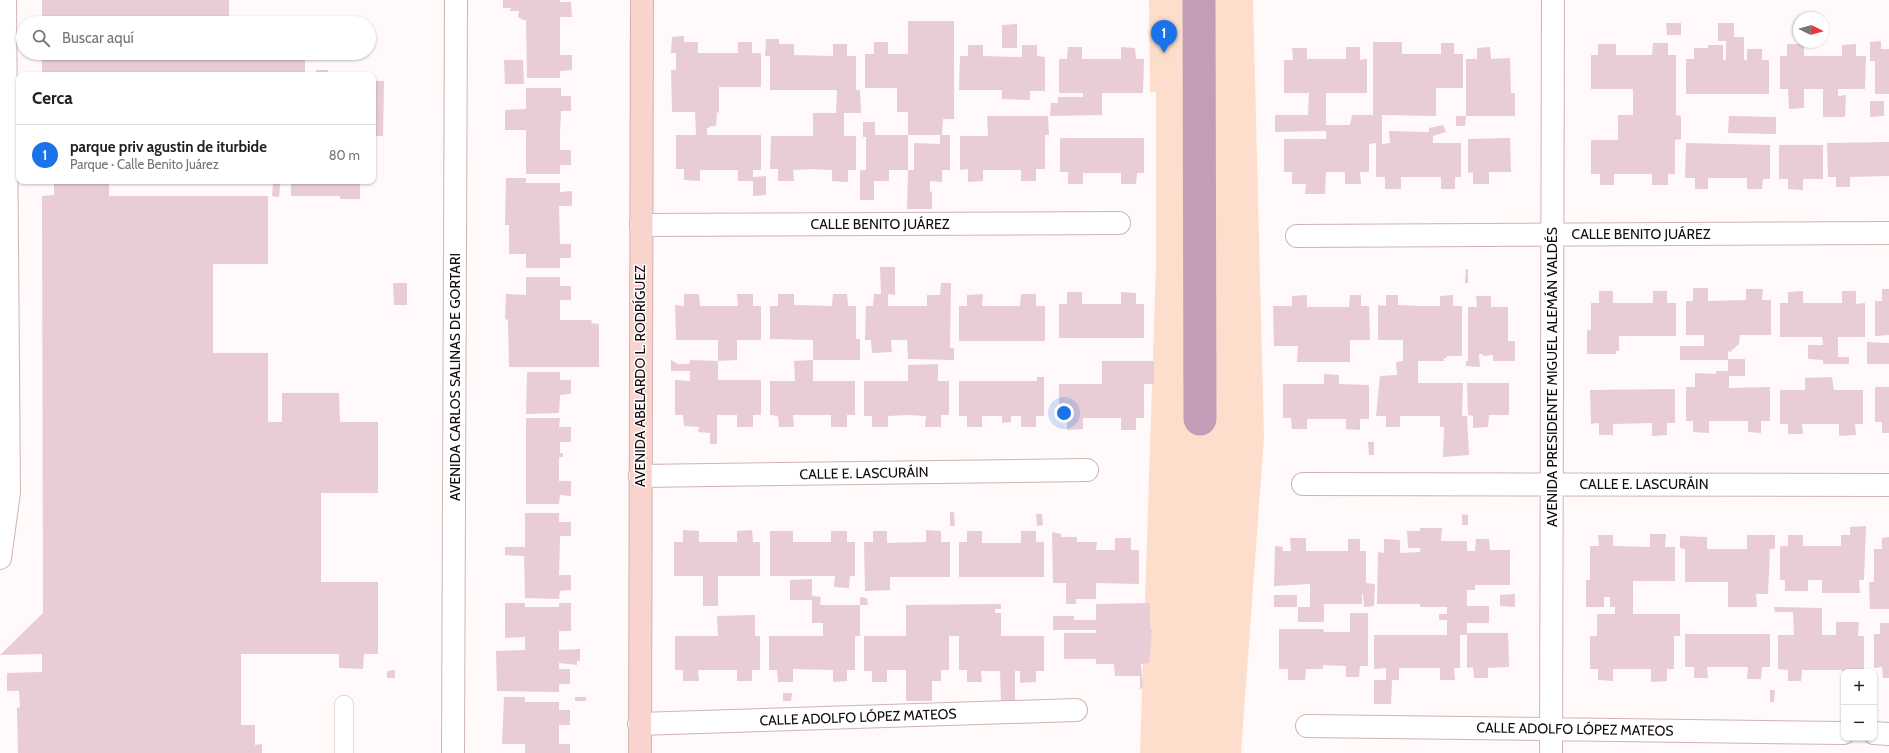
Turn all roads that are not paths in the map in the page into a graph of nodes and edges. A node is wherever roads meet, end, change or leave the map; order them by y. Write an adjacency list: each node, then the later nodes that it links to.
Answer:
1 (5, 0): 10 (street)
2 (456, 0): 26 (street, AVENIDA CARLOS SALINAS DE GORTARI)
3 (642, 0): 6 (street, AVENIDA ABELARDO L. RODRÍGUEZ)
4 (1553, 0): 8 (street, AVENIDA PRESIDENTE MIGUEL ALEMÁN VALDÉS)
5 (1119, 222): 6 (street, CALLE BENITO JUÁREZ)
6 (641, 224): 12 (street, AVENIDA ABELARDO L. RODRÍGUEZ)
7 (1889, 233): 8 (street, CALLE BENITO JUÁREZ)
8 (1553, 235): 9 (street, CALLE BENITO JUÁREZ); 14 (street, AVENIDA PRESIDENTE MIGUEL ALEMÁN VALDÉS)
9 (1297, 236)
10 (4, 464): 16 (street)
11 (1087, 470): 12 (street, CALLE E. LASCURÁIN)
12 (640, 476): 19 (street, AVENIDA ABELARDO L. RODRÍGUEZ)
13 (1303, 484): 14 (street, CALLE E. LASCURÁIN)
14 (1552, 484): 15 (street, CALLE E. LASCURÁIN); 21 (street, AVENIDA PRESIDENTE MIGUEL ALEMÁN VALDÉS)
15 (1889, 484)
16 (0, 558)
17 (344, 705): 25 (lane)
18 (1076, 710): 19 (street, CALLE ADOLFO LÓPEZ MATEOS)
19 (639, 724): 27 (street, AVENIDA ABELARDO L. RODRÍGUEZ)
20 (1307, 726): 21 (street, CALLE ADOLFO LÓPEZ MATEOS)
21 (1552, 729): 22 (street, CALLE ADOLFO LÓPEZ MATEOS); 28 (street, AVENIDA PRESIDENTE MIGUEL ALEMÁN VALDÉS)
22 (1841, 733)
23 (1877, 733): 24 (street)
24 (1889, 734)
25 (344, 753)
26 (453, 753)
27 (640, 753)
28 (1552, 753)

